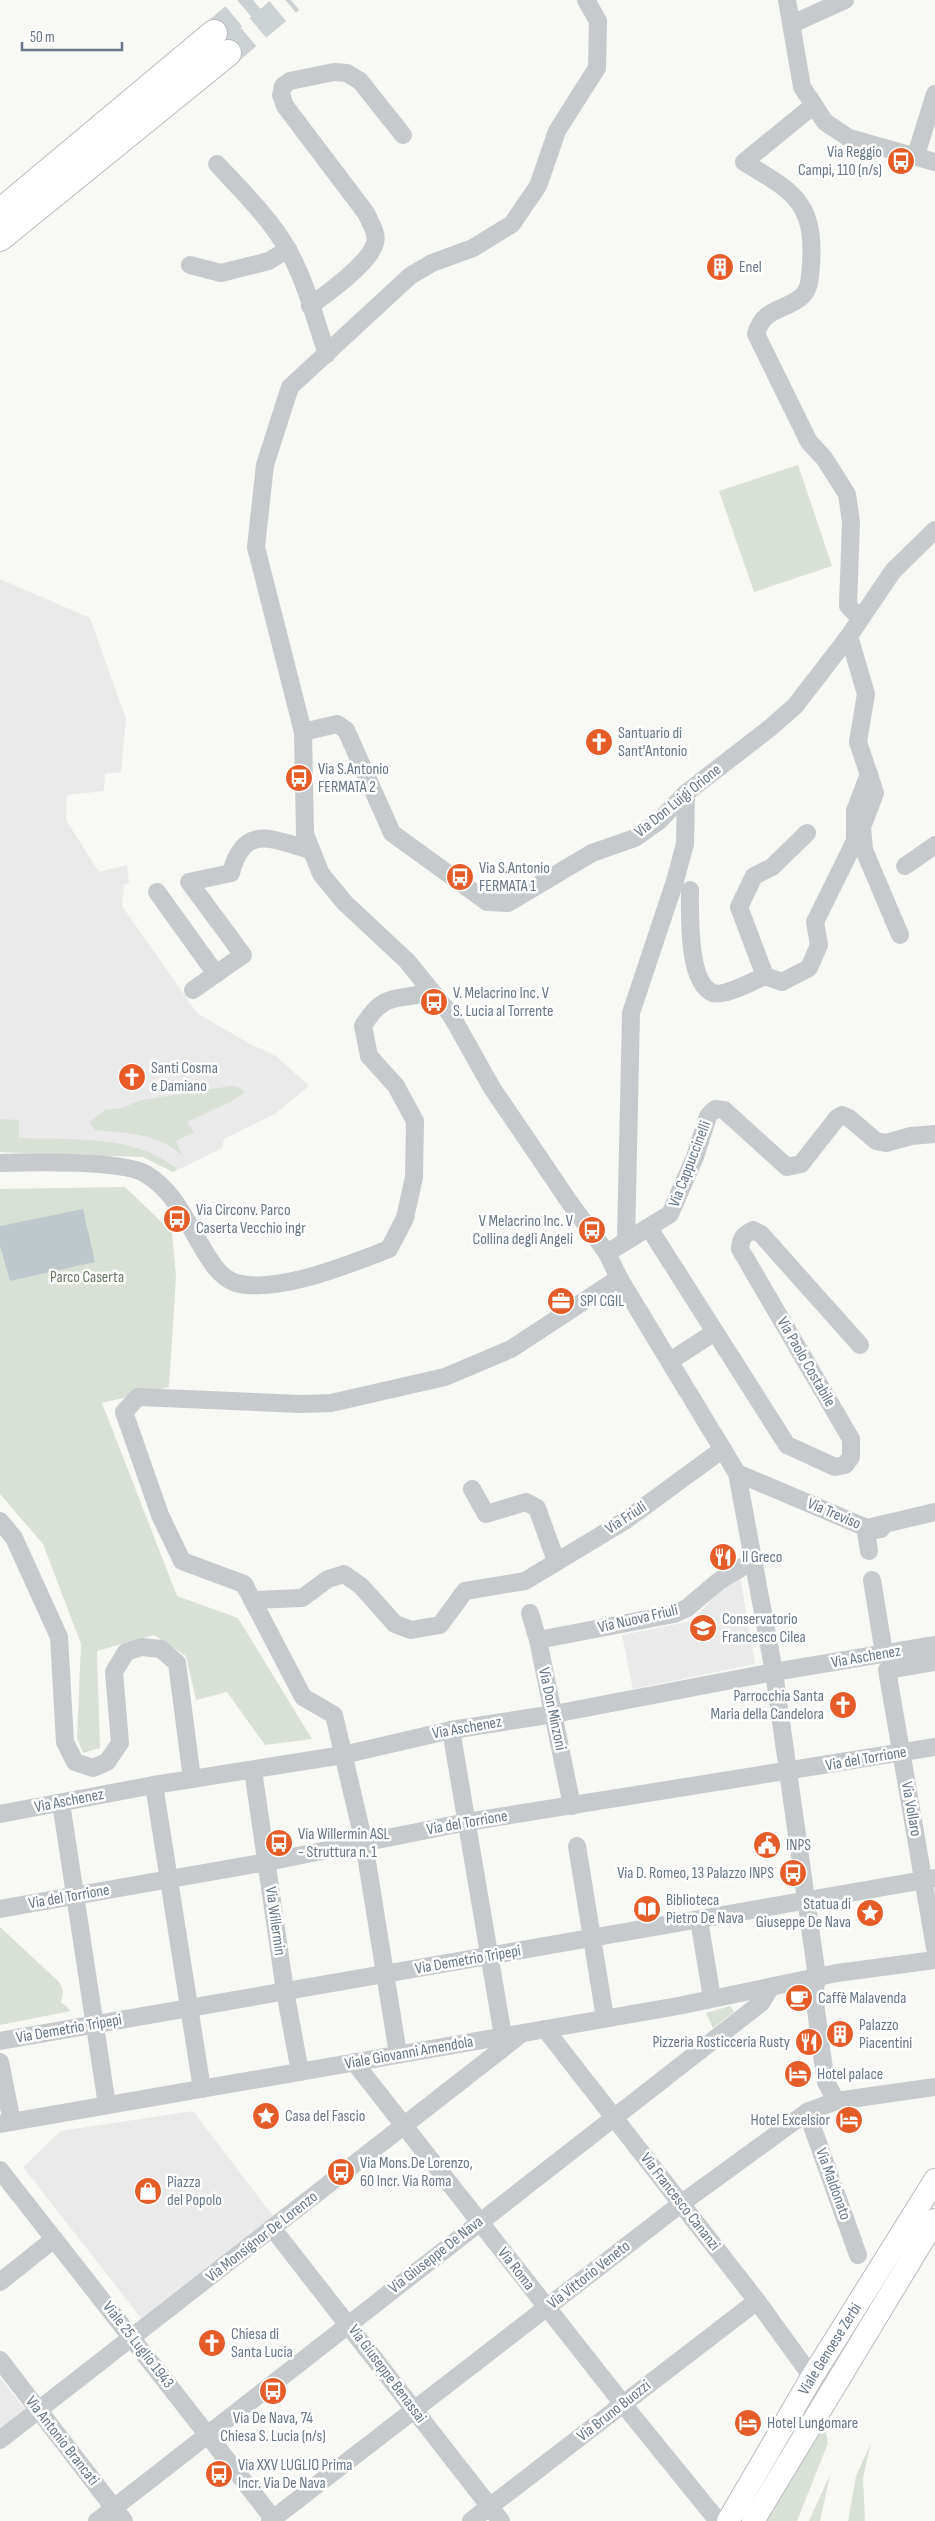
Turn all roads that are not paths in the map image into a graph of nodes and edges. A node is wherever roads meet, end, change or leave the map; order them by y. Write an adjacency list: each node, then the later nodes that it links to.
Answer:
1 (586, 0): 16 (street)
2 (787, 0): 4 (street)
3 (845, 0): 4 (street)
4 (792, 24): 6 (street)
5 (935, 94): 8 (street)
6 (814, 105): 8 (street); 18 (street)
7 (404, 135): 15 (street)
8 (916, 156): 9 (street)
9 (935, 162)
10 (218, 164): 13 (street)
11 (0, 212): 12 (highway)
12 (0, 238)
13 (288, 249): 14 (street); 15 (street)
14 (190, 265)
15 (310, 306): 16 (street)
16 (326, 354): 20 (street)
17 (935, 530): 18 (street, Via Don Luigi Orione)
18 (860, 618): 19 (street, Via Don Luigi Orione)
19 (848, 636): 21 (street); 22 (street, Via Don Luigi Orione)
20 (303, 732): 22 (street, Via Don Luigi Orione); 25 (street)
21 (868, 774): 29 (street); 31 (street)
22 (686, 793): 37 (street)
23 (807, 833): 31 (street)
24 (935, 845): 26 (street)
25 (312, 850): 30 (street); 33 (street)
26 (905, 866)
27 (690, 890): 31 (street)
28 (157, 892): 30 (street)
29 (900, 935)
30 (216, 974): 32 (street)
31 (765, 976)
32 (193, 990)
33 (431, 992): 35 (street); 38 (street)
34 (935, 1134): 36 (street, Via Cappuccinelli)
35 (0, 1163)
36 (649, 1228): 37 (street, Via Cappuccinelli); 40 (street, Via Paolo Costabile)
37 (626, 1240): 38 (street, Via Cappuccinelli)
38 (608, 1253): 39 (street)
39 (619, 1278): 42 (street); 53 (street)
40 (715, 1332): 41 (street, Via Paolo Costabile); 42 (street)
41 (860, 1345)
42 (670, 1361): 43 (street)
43 (723, 1449): 44 (street); 51 (street, Via Friuli)
44 (737, 1473): 46 (street, Via Treviso); 50 (street)
45 (472, 1489): 51 (street)
46 (935, 1512)
47 (935, 1516): 49 (street)
48 (0, 1520): 68 (street)
49 (869, 1551)
50 (754, 1560): 55 (street, Via Nuova Friuli); 59 (street)
51 (556, 1561): 53 (street, Via Friuli)
52 (872, 1580): 58 (street, Via Vollaro)
53 (252, 1600): 65 (street)
54 (530, 1613): 55 (street, Via Don Minzoni)
55 (538, 1640): 61 (street, Via Don Minzoni)
56 (935, 1645): 58 (street, Via Aschenez)
57 (935, 1662): 58 (street)
58 (886, 1668): 59 (street, Via Aschenez); 60 (street); 64 (street, Via Vollaro)
59 (774, 1672): 61 (street, Via Aschenez); 67 (street)
60 (935, 1674)
61 (554, 1714): 62 (street, Via Aschenez); 71 (street, Via Don Minzoni)
62 (451, 1730): 65 (street, Via Aschenez); 73 (street)
63 (935, 1747): 64 (street, Via del Torrione)
64 (901, 1753): 67 (street, Via del Torrione); 77 (street, Via Vollaro)
65 (343, 1754): 66 (street, Via Aschenez); 74 (street)
66 (253, 1770): 68 (street, Via Aschenez); 76 (street, Via Willermin)
67 (790, 1772): 71 (street, Via del Torrione); 80 (street)
68 (192, 1778): 69 (street, Via Aschenez)
69 (154, 1785): 70 (street, Via Aschenez); 78 (street)
70 (61, 1803): 72 (street, Via Aschenez); 79 (street)
71 (572, 1806): 73 (street, Via del Torrione)
72 (0, 1814)
73 (467, 1822): 74 (street, Via del Torrione); 85 (street)
74 (364, 1843): 76 (street, Via del Torrione); 87 (street)
75 (577, 1846): 83 (street)
76 (267, 1862): 78 (street, Via del Torrione); 90 (street, Via Willermin)
77 (929, 1879): 80 (street, Via Demetrio Tripepi); 84 (street, Via Vollaro)
78 (170, 1880): 79 (street, Via del Torrione); 92 (street)
79 (75, 1896): 81 (street, Via del Torrione); 94 (street)
80 (808, 1901): 82 (street, Via Demetrio Tripepi); 88 (street)
81 (0, 1909)
82 (699, 1920): 83 (street, Via Demetrio Tripepi); 91 (street)
83 (592, 1938): 85 (street, Via Demetrio Tripepi); 93 (street)
84 (935, 1948)
85 (488, 1956): 87 (street, Via Demetrio Tripepi); 97 (street)
86 (935, 1960): 88 (street, Viale Giovanni Amendola)
87 (386, 1974): 90 (street, Via Demetrio Tripepi); 99 (street)
88 (817, 1977): 89 (street, Viale Giovanni Amendola); 105 (street)
89 (771, 1987): 91 (street, Viale Giovanni Amendola); 108 (street, Via Giuseppe De Nava)
90 (285, 1991): 92 (street, Via Demetrio Tripepi); 102 (street, Via Willermin)
91 (712, 1998): 93 (street, Viale Giovanni Amendola)
92 (190, 2008): 94 (street, Via Demetrio Tripepi); 104 (street)
93 (605, 2018): 95 (street, Viale Giovanni Amendola)
94 (96, 2024): 98 (street, Via Demetrio Tripepi); 106 (street)
95 (546, 2029): 96 (street, Viale Giovanni Amendola); 108 (street, Via Francesco Cananzi)
96 (522, 2033): 97 (street, Viale Giovanni Amendola); 110 (street, Via Monsignor De Lorenzo)
97 (503, 2036): 99 (street, Viale Giovanni Amendola)
98 (0, 2041)
99 (398, 2054): 101 (street, Viale Giovanni Amendola)
100 (0, 2062): 109 (street)
101 (354, 2062): 102 (street, Viale Giovanni Amendola); 110 (street, Via Roma)
102 (300, 2072): 104 (street, Viale Giovanni Amendola)
103 (935, 2087): 105 (street, Via Vittorio Veneto)
104 (202, 2089): 106 (street, Viale Giovanni Amendola)
105 (836, 2101): 107 (street, Via Vittorio Veneto)
106 (107, 2105): 109 (street, Viale Giovanni Amendola)
107 (807, 2112): 113 (street, Via Vittorio Veneto); 118 (street, Via Maldonato)
108 (614, 2117): 113 (street, Via Francesco Cananzi); 115 (street, Via Giuseppe De Nava)
109 (6, 2123)
110 (404, 2127): 115 (street, Via Roma); 116 (street, Via Monsignor De Lorenzo)
111 (0, 2170): 117 (street, Viale 25 Luglio 1943)
112 (935, 2180): 125 (main road, Viale Genoese Zerbi)
113 (682, 2204): 120 (street, Via Francesco Cananzi); 121 (street, Via Vittorio Veneto)
114 (935, 2220): 139 (main road, Viale Genoese Zerbi)
115 (479, 2221): 121 (street, Via Roma); 122 (street, Via Giuseppe De Nava)
116 (273, 2229): 122 (street, Via Giuseppe Benassai); 123 (street, Via Monsignor De Lorenzo)
117 (54, 2239): 119 (street); 123 (street, Viale 25 Luglio 1943)
118 (858, 2255)
119 (0, 2282)
120 (758, 2301): 125 (street, Via Francesco Cananzi); 126 (street, Via Bruno Buozzi)
121 (547, 2308): 126 (street, Via Roma); 127 (street, Via Vittorio Veneto)
122 (349, 2324): 127 (street, Via Giuseppe Benassai); 129 (street, Via Giuseppe De Nava)
123 (133, 2338): 128 (street, Via Monsignor De Lorenzo); 129 (street, Viale 25 Luglio 1943)
124 (0, 2360): 128 (street, Via Antonio Brancati)
125 (812, 2377): 138 (main road, Viale Genoese Zerbi)
126 (623, 2404): 131 (street, Via Bruno Buozzi); 137 (street, Via Roma)
127 (414, 2410): 131 (street, Via Giuseppe Benassai); 133 (street, Via Vittorio Veneto)
128 (39, 2411): 130 (street, Via Monsignor De Lorenzo); 132 (street, Via Antonio Brancati)
129 (209, 2436): 132 (street, Via Giuseppe De Nava); 133 (street, Viale 25 Luglio 1943)
130 (0, 2440)
131 (490, 2507): 135 (street, Via Bruno Buozzi); 136 (street, Via Giuseppe Benassai)
132 (119, 2514): 134 (street, Via Giuseppe De Nava)
133 (273, 2520)
134 (97, 2521)
135 (471, 2521)
136 (501, 2521)
137 (718, 2521)
138 (728, 2521)
139 (752, 2521)

